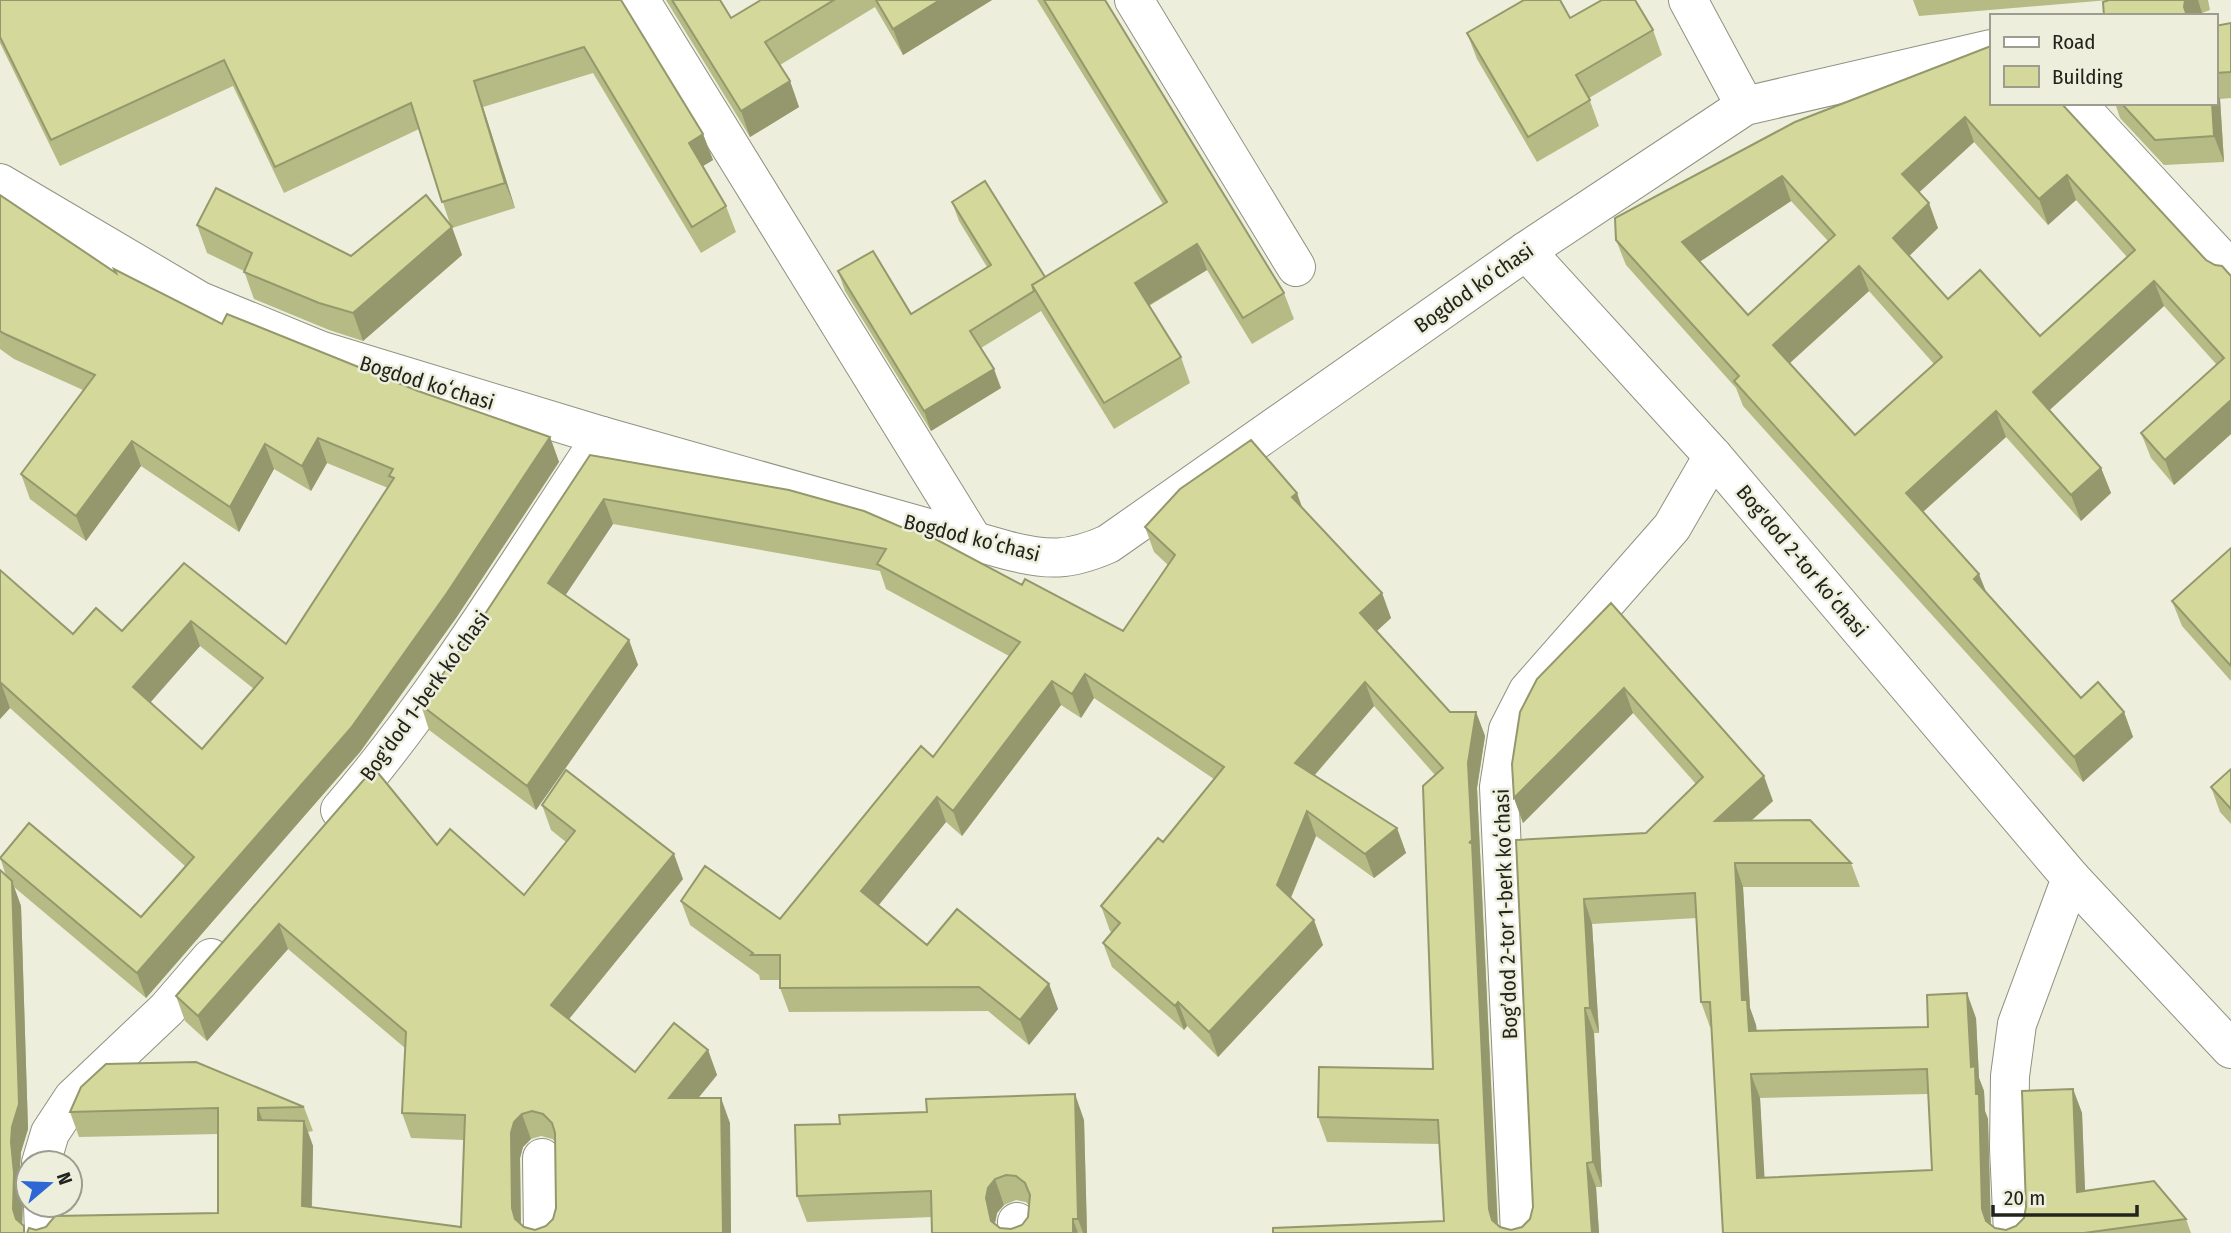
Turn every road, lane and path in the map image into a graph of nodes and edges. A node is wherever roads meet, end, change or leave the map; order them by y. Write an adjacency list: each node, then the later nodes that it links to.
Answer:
1 (640, 0): 13 (street)
2 (1133, 0): 9 (street)
3 (1688, 0): 6 (street)
4 (1990, 49): 6 (street, Bogdod koʻchasi)
5 (2078, 105): 10 (street)
6 (1745, 106): 8 (street, Bogdod koʻchasi)
7 (0, 183): 11 (street, Bogdod koʻchasi)
8 (1526, 251): 12 (street, Bog'dod 2-tor koʻchasi); 13 (street, Bogdod koʻchasi)
9 (1296, 267)
10 (2231, 270)
11 (602, 436): 13 (street, Bogdod koʻchasi); 14 (street, Bog'dod 1-berk koʻchasi)
12 (1713, 456): 15 (street, Bog'dod 2-tor koʻchasi); 21 (street, Bogʼdod 2-tor 1-berk koʻchasi)
13 (972, 540)
14 (313, 840)
15 (2071, 877): 17 (street, Bog'dod 2-tor koʻchasi); 22 (street)
16 (231, 935): 18 (street)
17 (2231, 1049)
18 (45, 1149)
19 (542, 1158): 20 (street)
20 (544, 1233)
21 (1520, 1233)
22 (2014, 1233)

